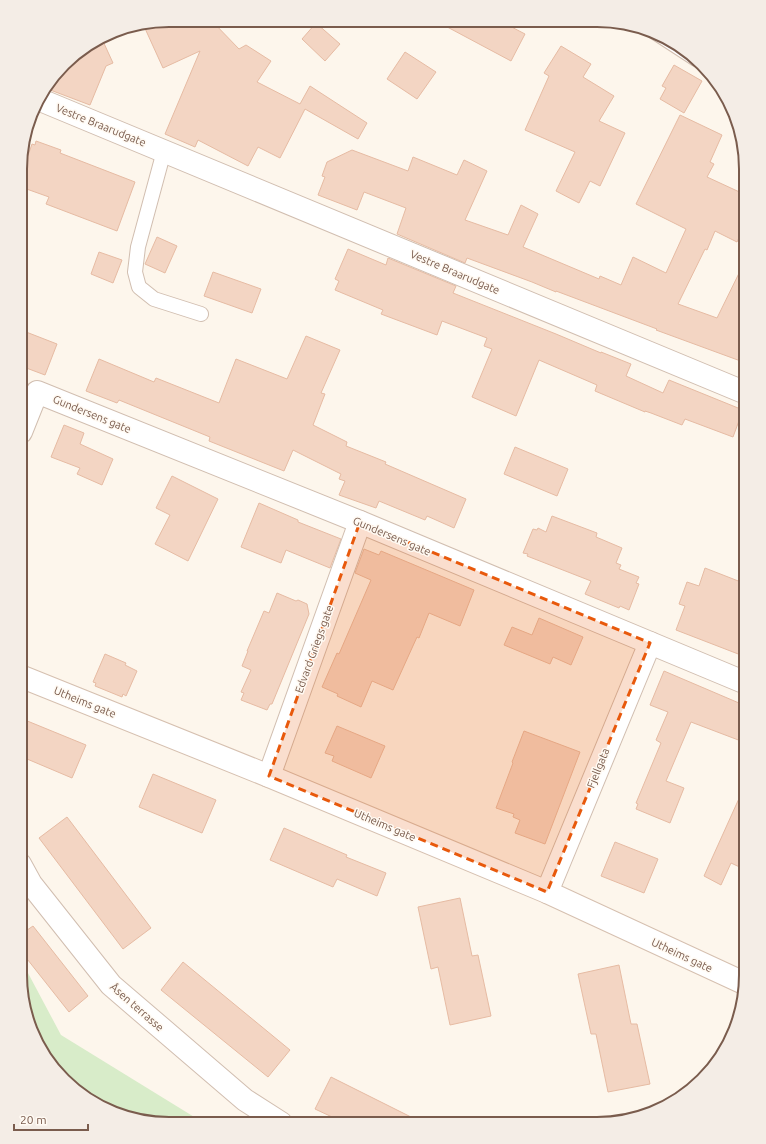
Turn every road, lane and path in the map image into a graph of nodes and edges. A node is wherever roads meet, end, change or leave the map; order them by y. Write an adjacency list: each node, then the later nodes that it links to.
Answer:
1 (44, 102): 2 (street, Vestre Braarudgate)
2 (164, 151): 3 (lane); 4 (street, Vestre Braarudgate)
3 (201, 314)
4 (739, 390)
5 (27, 417): 6 (street, Gundersens gate)
6 (360, 522): 7 (street, Gundersens gate); 10 (street, Edvard Griegs gate)
7 (650, 643): 9 (street, Gundersens gate); 12 (street, Fjellgata)
8 (27, 679): 10 (street, Utheims gate)
9 (739, 680)
10 (269, 776): 12 (street, Utheims gate)
11 (27, 877): 14 (street, Åsen terrasse)
12 (547, 892): 13 (street, Utheims gate)
13 (739, 981)
14 (272, 1117)

